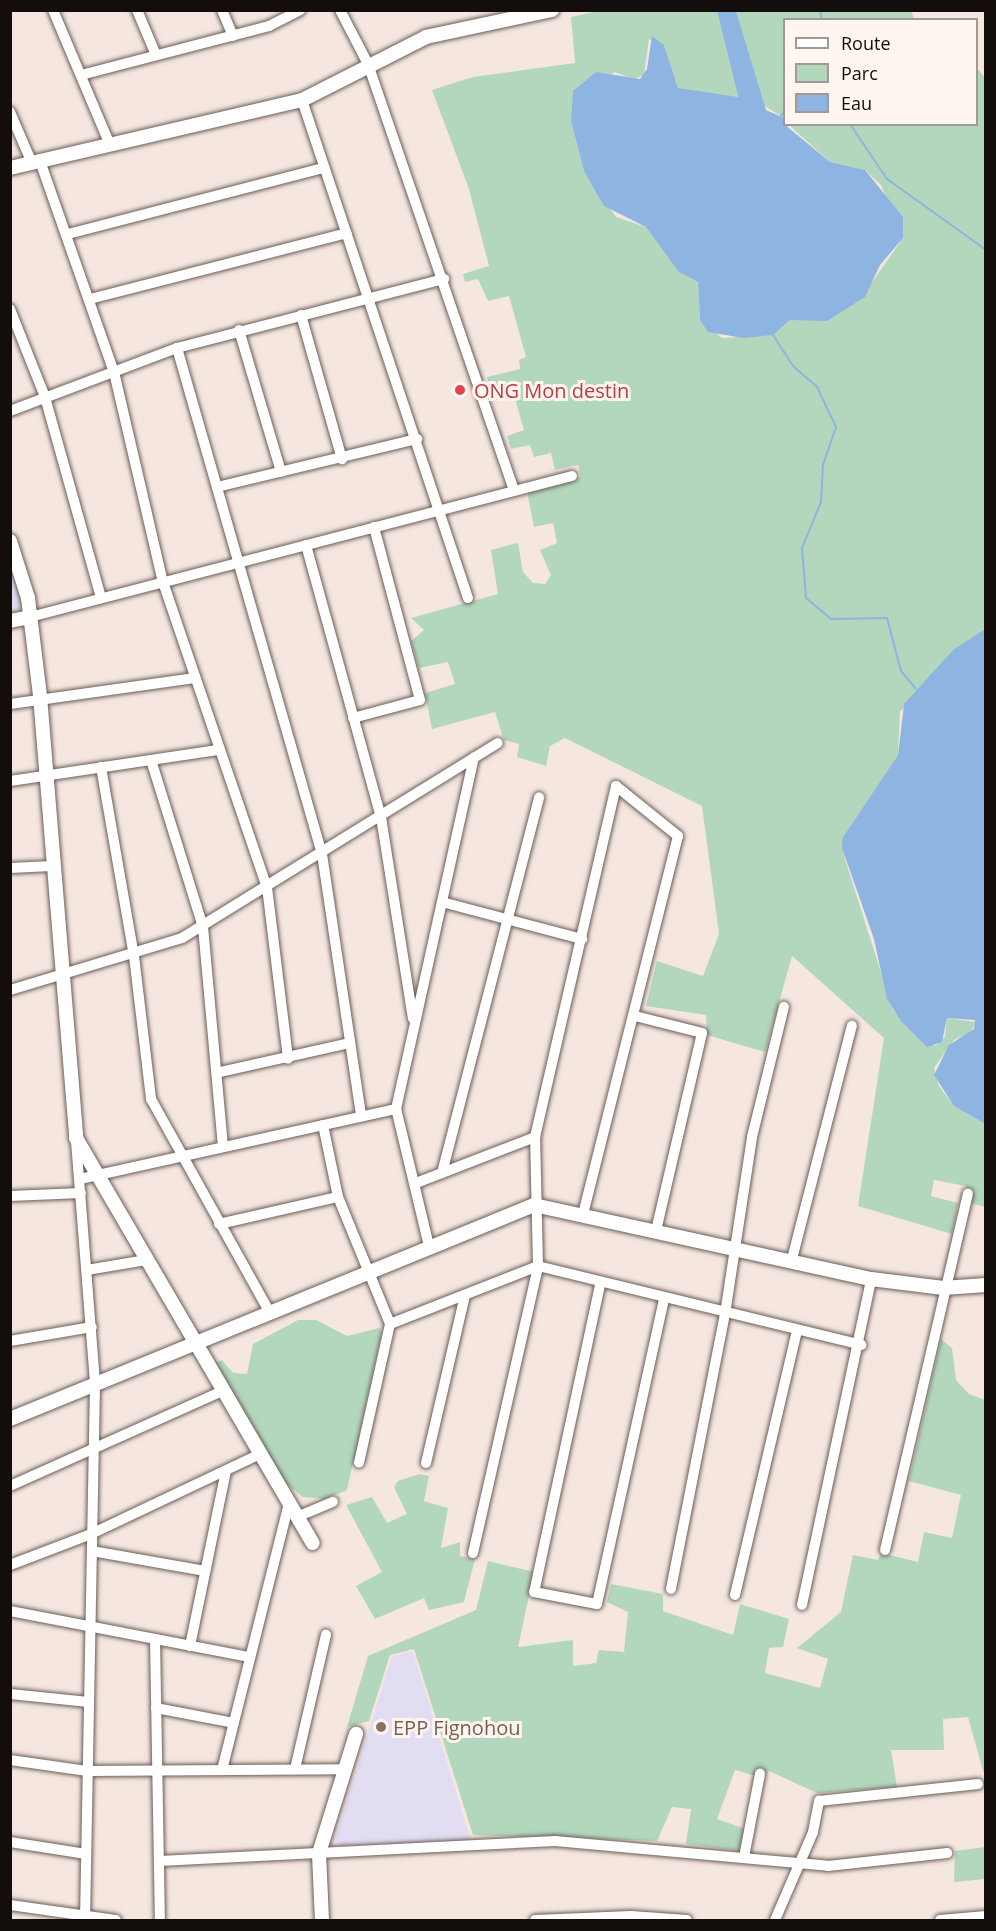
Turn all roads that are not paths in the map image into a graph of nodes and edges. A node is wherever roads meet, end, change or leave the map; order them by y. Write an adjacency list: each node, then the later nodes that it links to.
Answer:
1 (53, 10): 10 (street)
2 (137, 10): 8 (street)
3 (222, 10): 7 (street)
4 (300, 10): 7 (street)
5 (340, 10): 9 (street)
6 (552, 10): 9 (street)
7 (233, 36): 8 (street)
8 (156, 56): 10 (street)
9 (368, 64): 11 (street); 19 (street)
10 (81, 75): 13 (street)
11 (302, 100): 13 (street); 16 (street)
12 (10, 112): 14 (street)
13 (110, 145): 14 (street)
14 (36, 162): 15 (street); 18 (street)
15 (10, 168)
16 (324, 168): 17 (street); 18 (street)
17 (347, 232): 20 (street); 21 (street)
18 (68, 234): 21 (street)
19 (444, 279): 20 (street); 34 (street)
20 (369, 298): 23 (street); 29 (street)
21 (90, 299): 26 (street)
22 (10, 309): 27 (street)
23 (301, 315): 24 (street); 30 (street)
24 (239, 330): 25 (street); 31 (street)
25 (177, 348): 26 (street); 33 (street)
26 (114, 372): 27 (street); 40 (street)
27 (45, 397): 28 (street); 41 (street)
28 (10, 411)
29 (417, 439): 30 (street); 35 (street)
30 (342, 459): 31 (street)
31 (281, 472): 33 (street)
32 (572, 476): 34 (street)
33 (217, 487): 39 (street)
34 (514, 491): 35 (street)
35 (441, 510): 36 (street); 42 (street)
36 (374, 527): 38 (street); 48 (street)
37 (10, 541): 43 (street)
38 (306, 545): 39 (street); 48 (street)
39 (238, 562): 40 (street); 58 (street)
40 (163, 582): 41 (street); 45 (street)
41 (101, 598): 43 (street)
42 (468, 598)
43 (30, 617): 44 (street); 46 (street)
44 (10, 621)
45 (195, 678): 46 (street); 50 (street)
46 (40, 696): 47 (street); 54 (street)
47 (10, 704)
48 (353, 718): 57 (street)
49 (498, 743): 51 (street)
50 (218, 750): 52 (street); 61 (street)
51 (474, 758): 57 (street); 62 (street)
52 (151, 760): 53 (street); 64 (street)
53 (101, 767): 54 (street); 66 (street)
54 (45, 775): 55 (street); 59 (street)
55 (10, 781)
56 (539, 797): 63 (street)
57 (381, 817): 58 (street); 71 (street)
58 (322, 854): 61 (street); 73 (street)
59 (52, 866): 60 (street); 67 (street)
60 (10, 868)
61 (267, 887): 64 (street); 74 (street)
62 (442, 902): 63 (street); 71 (street)
63 (510, 920): 65 (street); 83 (street)
64 (203, 927): 66 (street); 75 (street)
65 (582, 939): 70 (street); 79 (street)
66 (134, 956): 67 (street); 82 (street)
67 (61, 972): 68 (street); 80 (street)
68 (10, 990)
69 (784, 1007): 96 (street)
70 (635, 1016): 92 (street); 94 (street)
71 (414, 1024): 76 (street)
72 (852, 1026): 98 (street)
73 (350, 1043): 74 (street); 77 (street)
74 (288, 1059): 75 (street)
75 (220, 1072): 81 (street)
76 (396, 1109): 77 (street); 86 (street)
77 (361, 1116): 78 (street)
78 (323, 1125): 81 (street); 90 (street)
79 (535, 1137): 83 (street); 91 (street)
80 (76, 1138): 84 (street); 85 (street)
81 (223, 1147): 82 (street)
82 (182, 1156): 84 (street); 93 (street)
83 (442, 1173): 86 (street)
84 (98, 1174): 85 (street); 97 (street)
85 (80, 1179): 87 (street)
86 (416, 1183): 95 (street)
87 (81, 1193): 89 (street); 100 (street)
88 (968, 1194): 105 (street)
89 (10, 1196)
90 (338, 1197): 93 (street); 101 (street)
91 (534, 1205): 92 (street); 95 (street); 99 (street)
92 (583, 1213): 94 (street)
93 (219, 1224): 108 (street)
94 (656, 1230): 96 (street)
95 (429, 1246): 101 (street)
96 (734, 1248): 98 (street); 109 (street)
97 (146, 1260): 100 (street); 114 (street)
98 (790, 1263): 102 (street)
99 (538, 1266): 103 (street); 106 (street); 132 (street)
100 (87, 1270): 111 (street)
101 (364, 1271): 108 (street); 110 (street)
102 (871, 1280): 105 (street); 115 (street)
103 (600, 1285): 107 (street); 107 (street)
104 (986, 1285): 105 (street)
105 (943, 1288): 130 (street)
106 (465, 1295): 110 (street); 122 (street)
107 (664, 1300): 109 (street)
108 (269, 1311): 114 (street)
109 (724, 1314): 112 (street); 135 (street)
110 (390, 1324): 121 (street)
111 (92, 1327): 113 (street); 116 (street)
112 (797, 1330): 115 (street); 136 (street)
113 (10, 1341)
114 (193, 1344): 116 (street); 117 (street)
115 (861, 1345): 137 (street)
116 (95, 1385): 118 (street); 119 (street)
117 (222, 1391): 119 (street); 120 (street)
118 (10, 1419)
119 (92, 1452): 124 (street); 128 (street)
120 (260, 1454): 123 (street); 126 (street)
121 (359, 1463)
122 (426, 1463)
123 (226, 1471): 128 (street); 134 (street)
124 (10, 1486)
125 (333, 1502): 127 (street)
126 (289, 1503): 127 (street); 143 (street)
127 (297, 1517): 129 (street)
128 (91, 1534): 131 (street); 133 (street)
129 (313, 1543)
130 (885, 1550)
131 (92, 1551): 134 (street); 139 (street)
132 (473, 1552)
133 (10, 1565)
134 (205, 1571): 142 (street)
135 (671, 1589)
136 (735, 1595)
137 (802, 1605)
138 (11, 1610): 139 (street)
139 (92, 1627): 141 (street); 145 (street)
140 (326, 1635): 150 (street)
141 (155, 1639): 142 (street); 146 (street)
142 (190, 1646): 143 (street)
143 (250, 1657): 147 (street)
144 (10, 1694): 145 (street)
145 (89, 1702): 154 (street)
146 (156, 1708): 147 (street); 152 (street)
147 (234, 1723): 153 (street)
148 (356, 1734): 151 (street)
149 (10, 1760): 154 (street)
150 (295, 1769): 151 (street); 153 (street)
151 (345, 1769): 158 (street)
152 (157, 1770): 153 (street); 154 (street); 162 (street)
153 (222, 1770)
154 (87, 1771): 160 (street)
155 (760, 1774): 161 (street)
156 (978, 1784): 163 (street)
157 (10, 1842): 160 (street)
158 (319, 1852): 161 (street); 162 (street); 169 (street)
159 (947, 1853): 163 (street)
160 (86, 1854): 166 (street)
161 (744, 1857): 163 (street)
162 (159, 1861): 168 (street)
163 (801, 1862): 172 (street)
164 (10, 1905): 166 (street)
165 (986, 1916): 173 (street)
166 (85, 1918): 167 (street)
167 (116, 1920)
168 (160, 1920)
169 (322, 1920)
170 (535, 1920): 171 (street)
171 (687, 1920)
172 (775, 1920)
173 (940, 1920)

